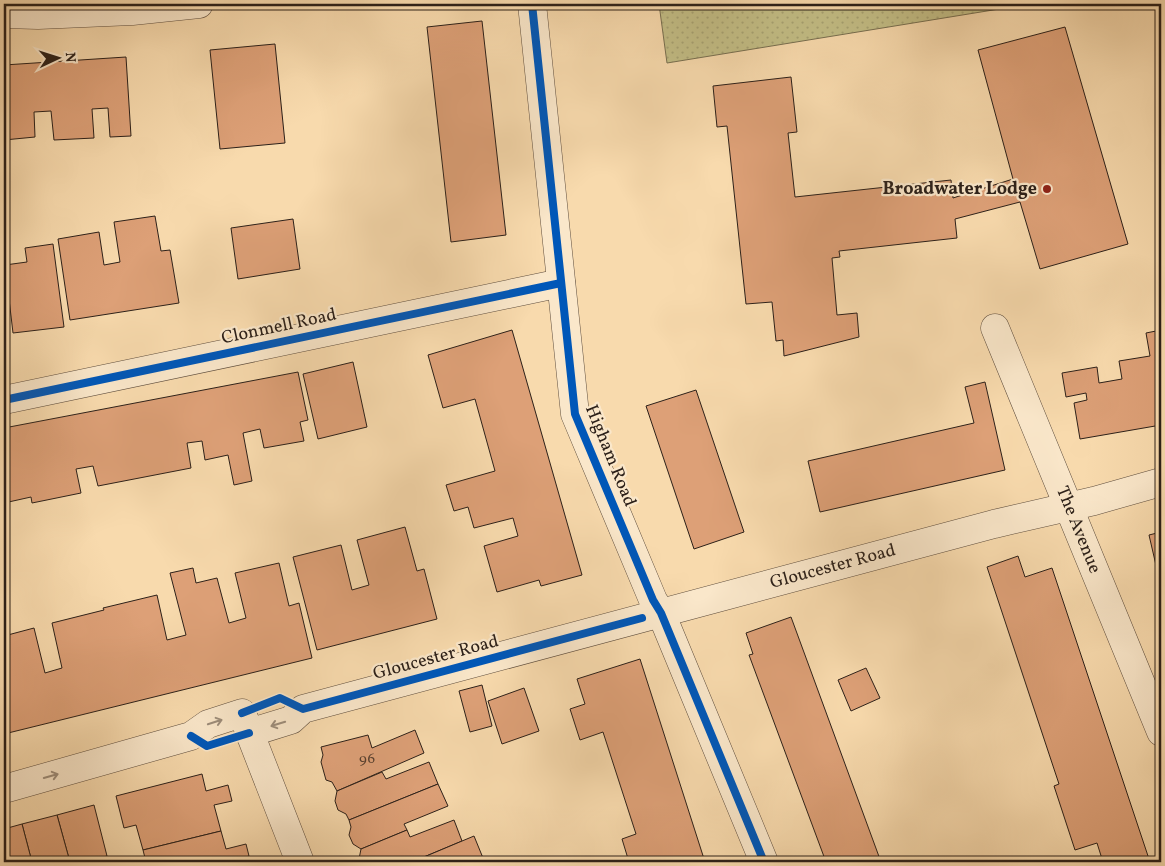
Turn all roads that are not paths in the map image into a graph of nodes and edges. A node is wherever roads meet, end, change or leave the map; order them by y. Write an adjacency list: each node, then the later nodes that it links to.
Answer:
1 (199, 4): 3 (street)
2 (532, 4): 4 (street, Higham Road)
3 (4, 14)
4 (561, 283): 6 (street, Clonmell Road); 9 (street, Higham Road)
5 (995, 328): 8 (street, The Avenue)
6 (4, 400)
7 (1161, 482): 8 (street, Gloucester Road)
8 (1068, 506): 9 (street, Gloucester Road); 11 (street, The Avenue)
9 (661, 613): 10 (street, Gloucester Road, one-way to 10); 14 (street, Higham Road)
10 (245, 723): 12 (street, Gloucester Road, one-way to 10); 13 (street)
11 (1161, 732)
12 (4, 789)
13 (300, 862)
14 (764, 862)

